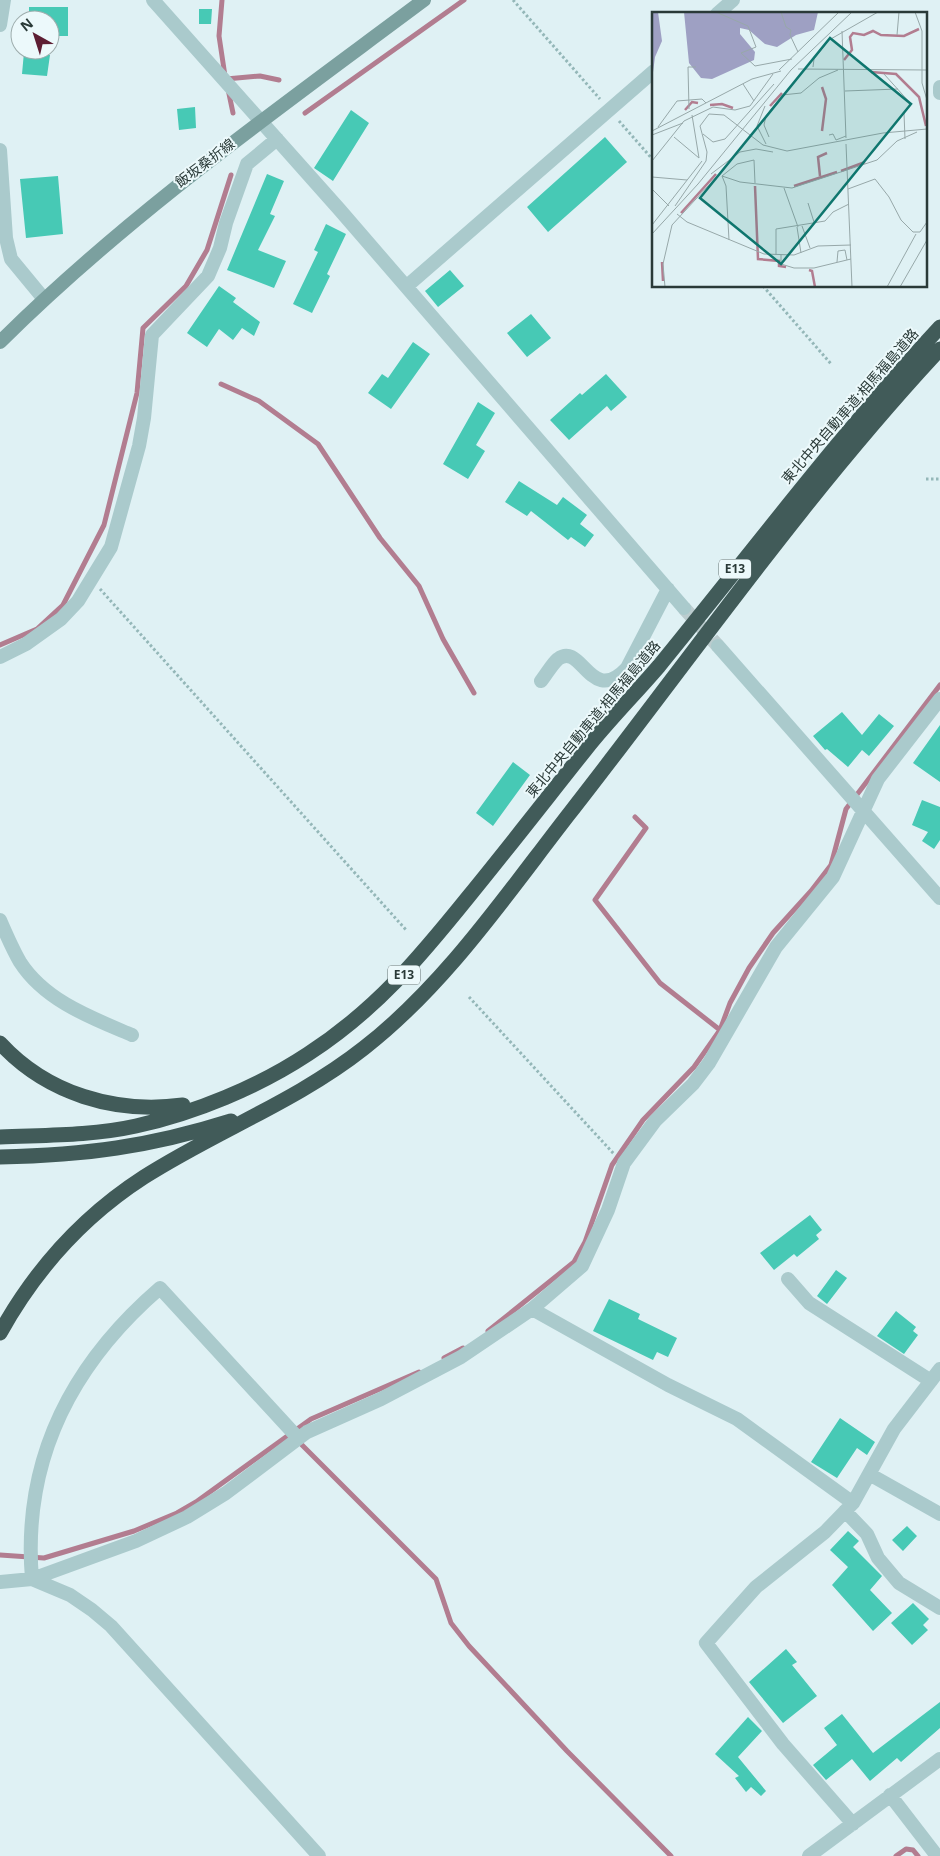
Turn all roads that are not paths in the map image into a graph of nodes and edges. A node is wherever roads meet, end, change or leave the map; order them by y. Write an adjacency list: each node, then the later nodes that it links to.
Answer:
1 (4, 0): 6 (street)
2 (153, 0): 10 (street)
3 (424, 0): 10 (main road, 飯坂桑折線)
4 (732, 0): 5 (street)
5 (719, 12)
6 (0, 25)
7 (652, 73): 13 (street)
8 (940, 88): 9 (street)
9 (940, 93)
10 (261, 121): 11 (street); 14 (main road, 飯坂桑折線)
11 (277, 139): 13 (street); 21 (street)
12 (0, 150): 14 (street)
13 (407, 286): 18 (street)
14 (44, 299): 16 (main road, 飯坂桑折線)
15 (940, 326): 29 (highway, 東北中央自動車道;相馬福島道路 / E13)
16 (0, 342)
17 (940, 349): 30 (highway, E13)
18 (668, 589): 19 (street); 22 (street)
19 (684, 608)
20 (718, 646): 24 (street)
21 (0, 657)
22 (541, 681)
23 (940, 699): 24 (street)
24 (855, 803): 25 (street); 34 (street)
25 (940, 898)
26 (0, 920): 27 (street)
27 (132, 1035)
28 (0, 1043): 29 (highway)
29 (235, 1092): 31 (highway, E13)
30 (263, 1111): 32 (highway); 35 (highway, E13)
31 (0, 1136)
32 (0, 1157)
33 (788, 1279): 37 (street)
34 (532, 1309): 38 (street); 40 (street)
35 (0, 1334)
36 (940, 1369): 37 (street)
37 (932, 1381): 39 (street)
38 (294, 1434): 42 (street); 42 (street)
39 (869, 1474): 40 (street); 41 (street)
40 (849, 1507): 44 (street); 47 (street)
41 (940, 1514)
42 (32, 1579): 43 (street); 48 (street)
43 (0, 1582)
44 (940, 1608)
45 (940, 1759): 46 (street)
46 (890, 1795): 47 (street); 50 (street)
47 (853, 1824): 49 (street)
48 (319, 1856)
49 (809, 1856)
50 (939, 1856)

